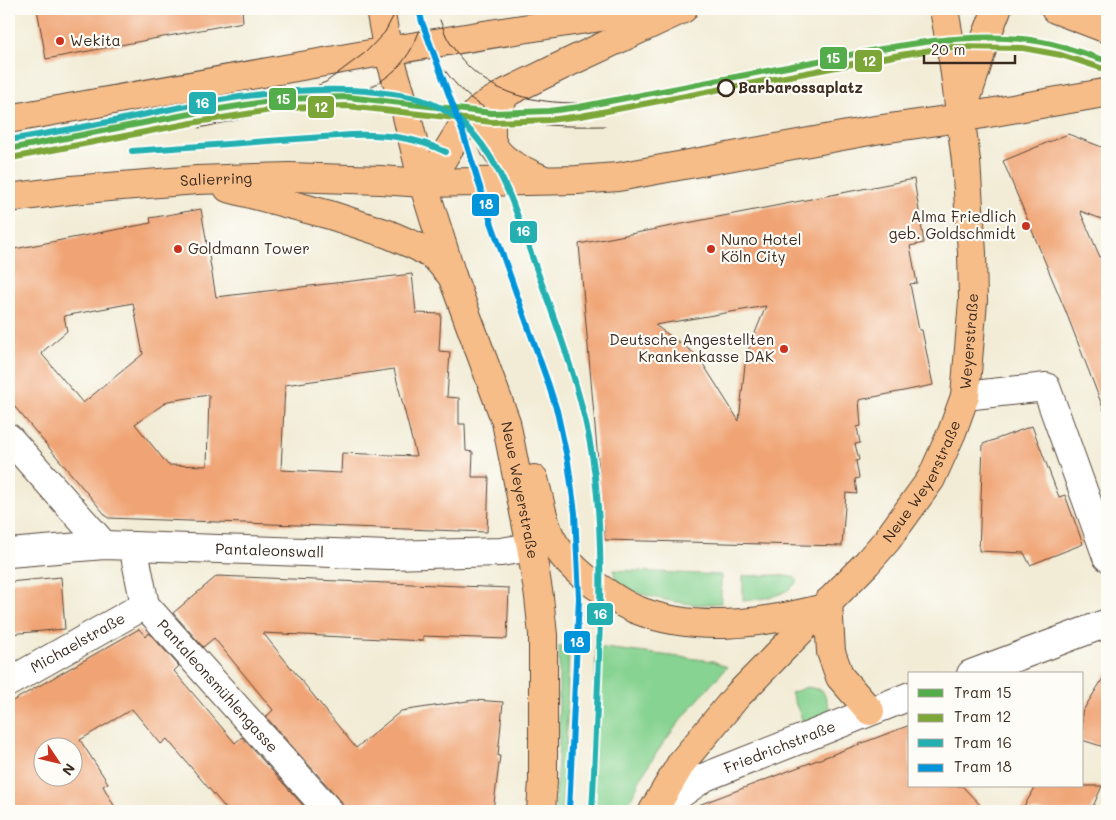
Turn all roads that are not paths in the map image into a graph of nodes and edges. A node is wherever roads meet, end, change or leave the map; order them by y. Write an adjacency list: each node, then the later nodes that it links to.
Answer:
1 (380, 9): 8 (main road)
2 (657, 9): 8 (main road)
3 (683, 9): 9 (main road)
4 (944, 9): 11 (main road)
5 (997, 9): 11 (main road)
6 (1066, 13): 7 (main road)
7 (1107, 29)
8 (388, 52): 12 (main road); 15 (main road)
9 (508, 92): 14 (main road); 15 (main road)
10 (1107, 94): 11 (main road)
11 (960, 118): 14 (main road); 18 (main road, Weyerstraße)
12 (9, 120)
13 (197, 180): 15 (main road, Salierring); 16 (main road, Salierring); 17 (main road)
14 (543, 180): 15 (main road)
15 (423, 183): 17 (main road, Neue Weyerstraße)
16 (9, 198)
17 (452, 276): 19 (main road, Neue Weyerstraße)
18 (965, 396): 25 (street, Weyerstraße); 27 (main road, Neue Weyerstraße)
19 (506, 422): 23 (main road, Neue Weyerstraße); 27 (main road)
20 (9, 438): 21 (street)
21 (104, 545): 22 (street, Pantaleonswall); 24 (street, Pantaleonswall)
22 (133, 546): 23 (street, Pantaleonswall); 26 (street)
23 (531, 547): 34 (main road, Neue Weyerstraße)
24 (9, 553)
25 (1107, 557)
26 (145, 605): 30 (street, Michaelstraße); 33 (street, Pantaleonsmühlengasse)
27 (824, 606): 32 (main road); 35 (main road, Neue Weyerstraße)
28 (1107, 623): 29 (street)
29 (976, 672)
30 (9, 682)
31 (908, 697): 32 (street, Friedrichstraße)
32 (870, 711): 35 (street, Friedrichstraße)
33 (329, 811)
34 (541, 811)
35 (655, 811)

